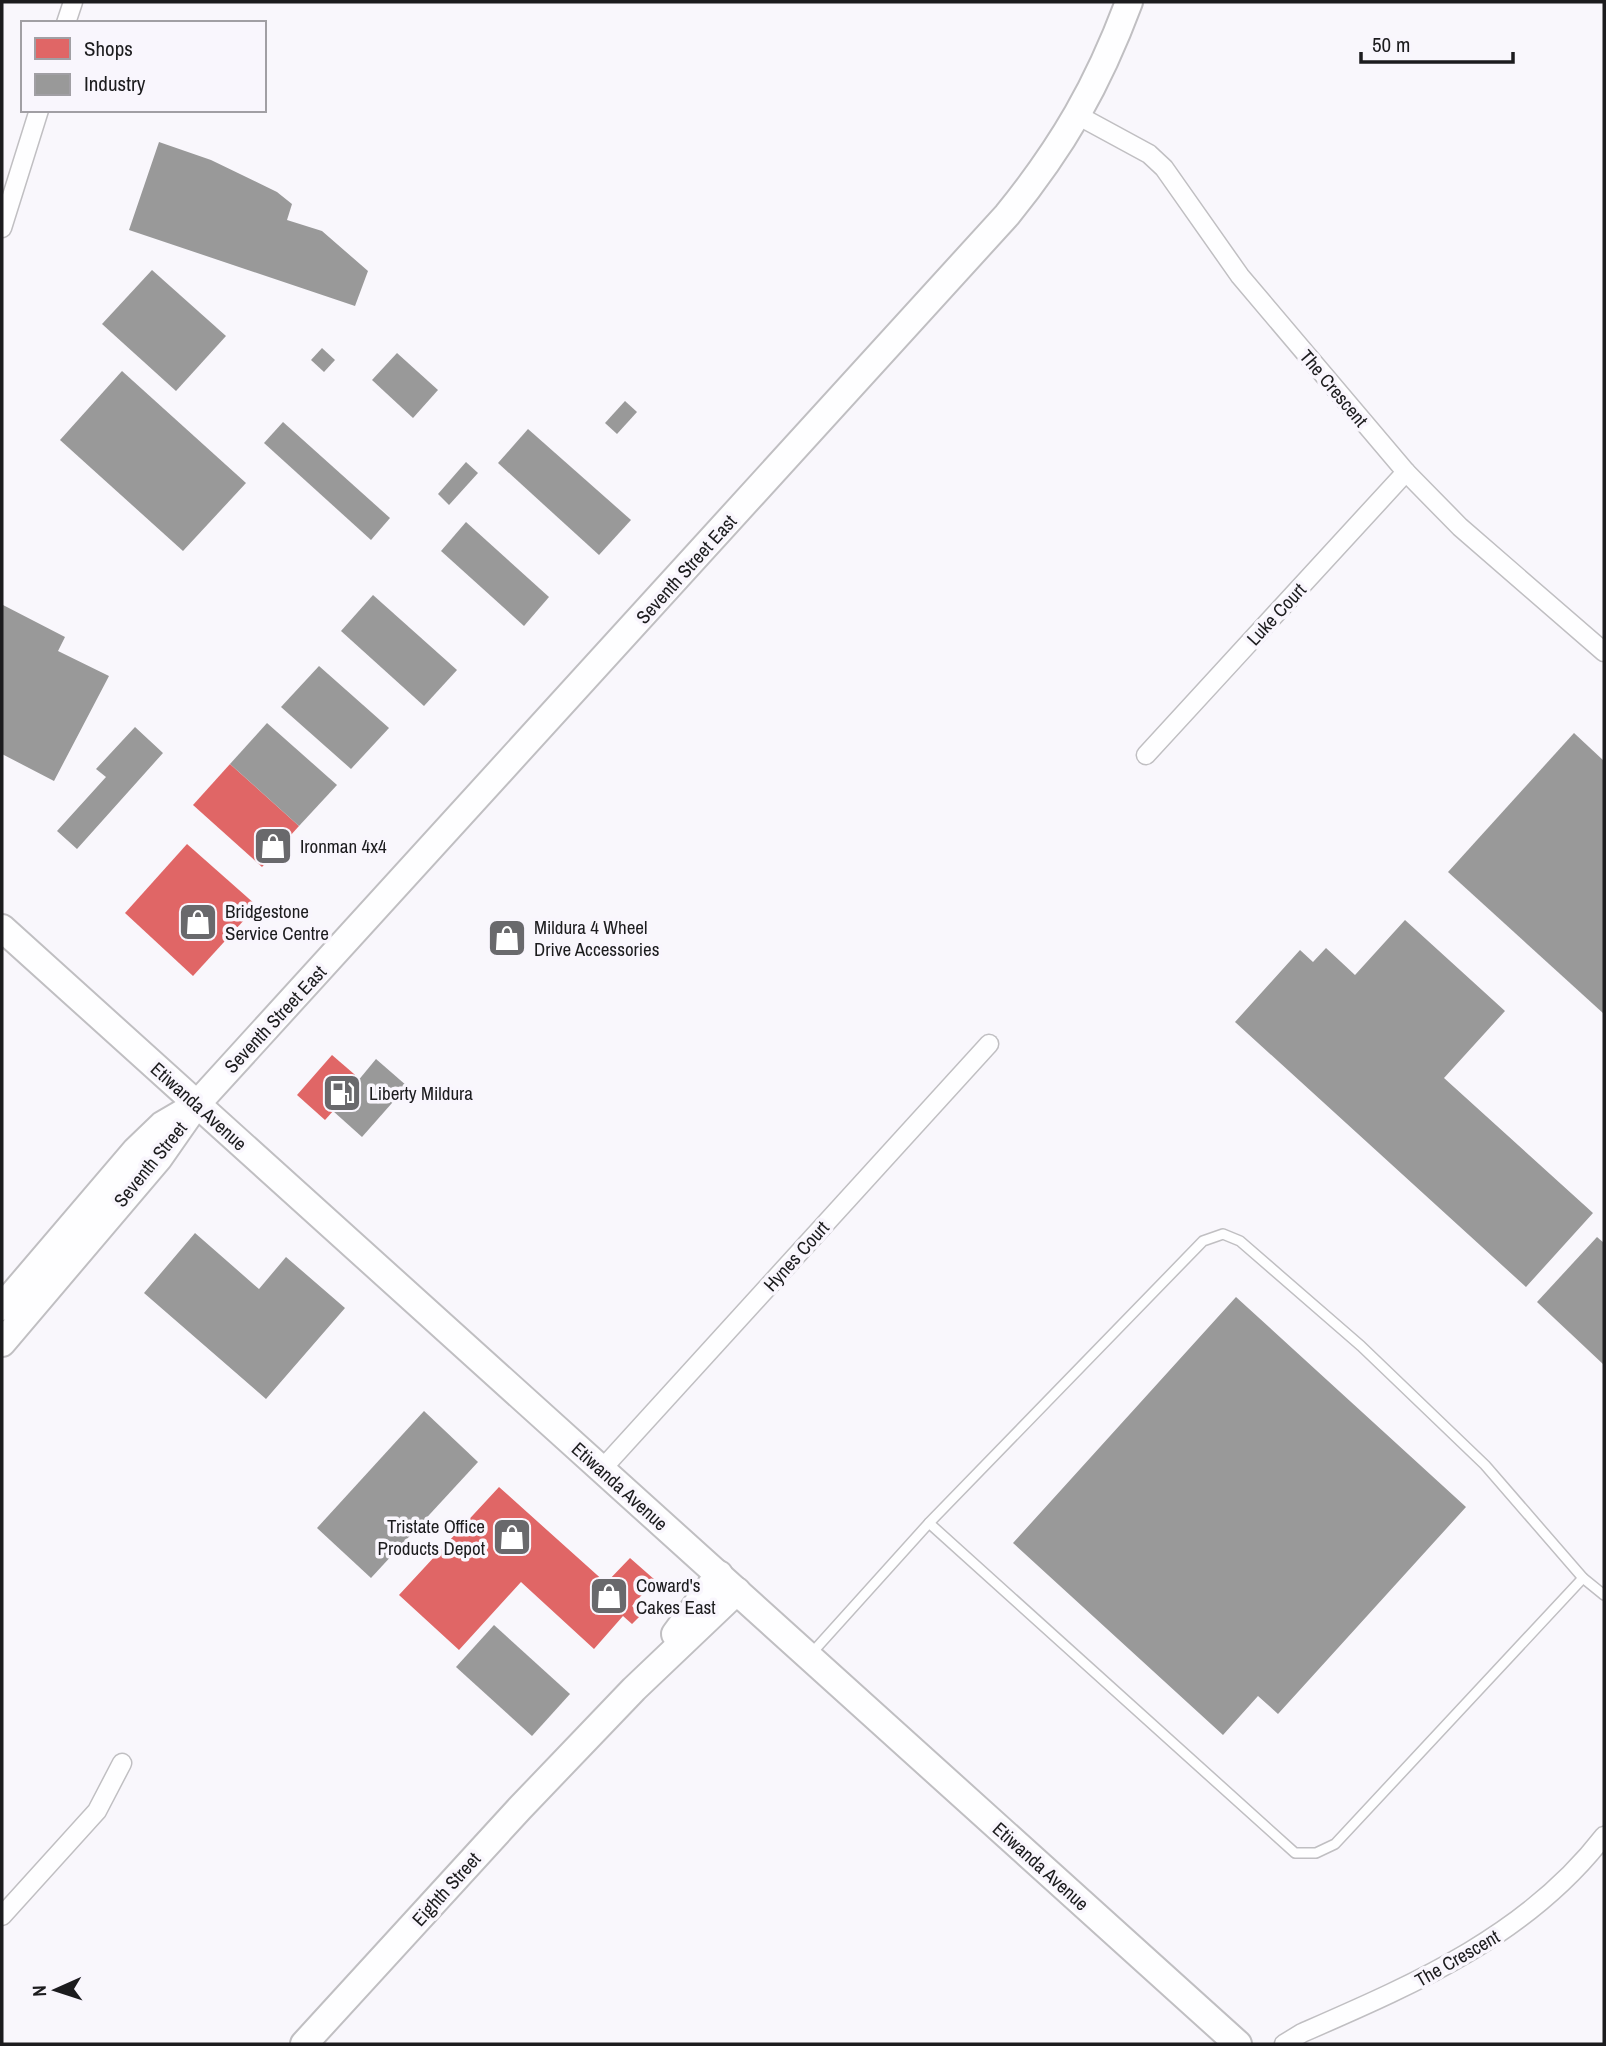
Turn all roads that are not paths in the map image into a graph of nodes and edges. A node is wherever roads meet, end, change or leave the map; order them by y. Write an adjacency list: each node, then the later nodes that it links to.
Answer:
1 (73, 2): 3 (street)
2 (1129, 2): 5 (street, Seventh Street East)
3 (67, 21)
4 (38, 112): 6 (street)
5 (1079, 116): 7 (street, The Crescent); 12 (street, Seventh Street East)
6 (2, 228)
7 (1406, 472): 8 (street, The Crescent); 9 (street, Luke Court)
8 (1604, 652)
9 (1146, 755)
10 (2, 928): 12 (street, Etiwanda Avenue)
11 (989, 1044): 15 (street, Hynes Court)
12 (196, 1105): 13 (street, Seventh Street); 14 (street, Seventh Street); 15 (street, Etiwanda Avenue)
13 (2, 1307)
14 (2, 1343)
15 (602, 1469): 18 (street, Etiwanda Avenue)
16 (929, 1523): 17 (lane); 17 (lane); 20 (lane)
17 (1583, 1578): 19 (lane)
18 (728, 1583): 20 (street, Etiwanda Avenue); 21 (street, Eighth Street)
19 (1604, 1595)
20 (809, 1657): 27 (street, Etiwanda Avenue)
21 (592, 1736): 25 (street, Eighth Street); 26 (street, Eighth Street)
22 (122, 1763): 24 (street)
23 (1604, 1836): 28 (street, The Crescent)
24 (2, 1916)
25 (304, 2044)
26 (328, 2044)
27 (1238, 2044)
28 (1284, 2044)

